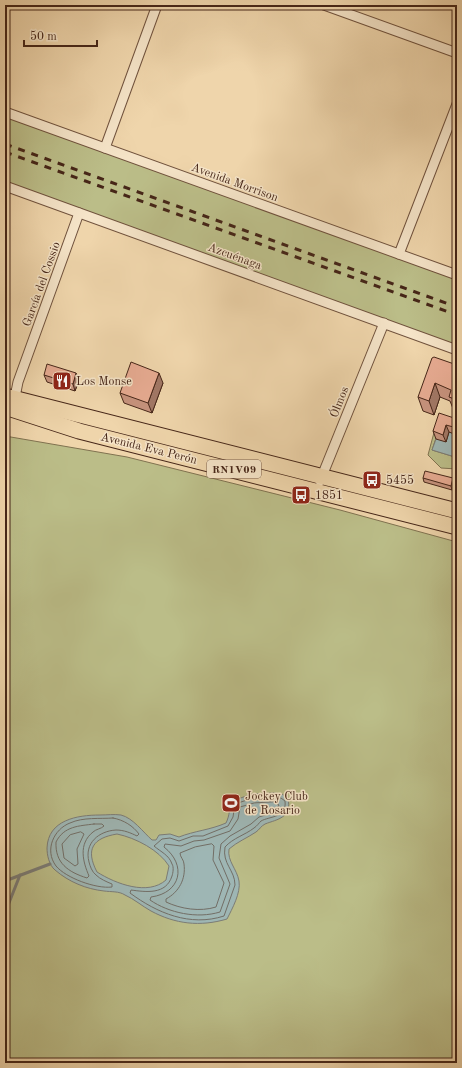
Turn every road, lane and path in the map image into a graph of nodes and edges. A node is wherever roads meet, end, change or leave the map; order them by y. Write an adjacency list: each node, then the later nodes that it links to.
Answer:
1 (157, 5): 7 (street)
2 (324, 5): 3 (street)
3 (337, 7): 4 (street)
4 (457, 53)
5 (457, 104): 10 (street)
6 (5, 112): 7 (street, Avenida Morrison)
7 (105, 148): 10 (street, Avenida Morrison)
8 (5, 186): 9 (street, Azcuénaga)
9 (79, 213): 12 (street, Azcuénaga); 14 (street, García del Cossio)
10 (399, 254): 11 (street, Avenida Morrison)
11 (457, 275)
12 (384, 323): 13 (street, Azcuénaga); 15 (street, Ólmos)
13 (457, 350)
14 (9, 403): 15 (main road, Avenida Eva Perón / RN1V09); 16 (main road, Avenida Eva Perón / RN1V09)
15 (321, 476): 16 (street, Ólmos); 17 (main road, Avenida Eva Perón / RN1V09)
16 (317, 490): 18 (main road, Avenida Eva Perón / RN1V09)
17 (457, 511)
18 (457, 527)

